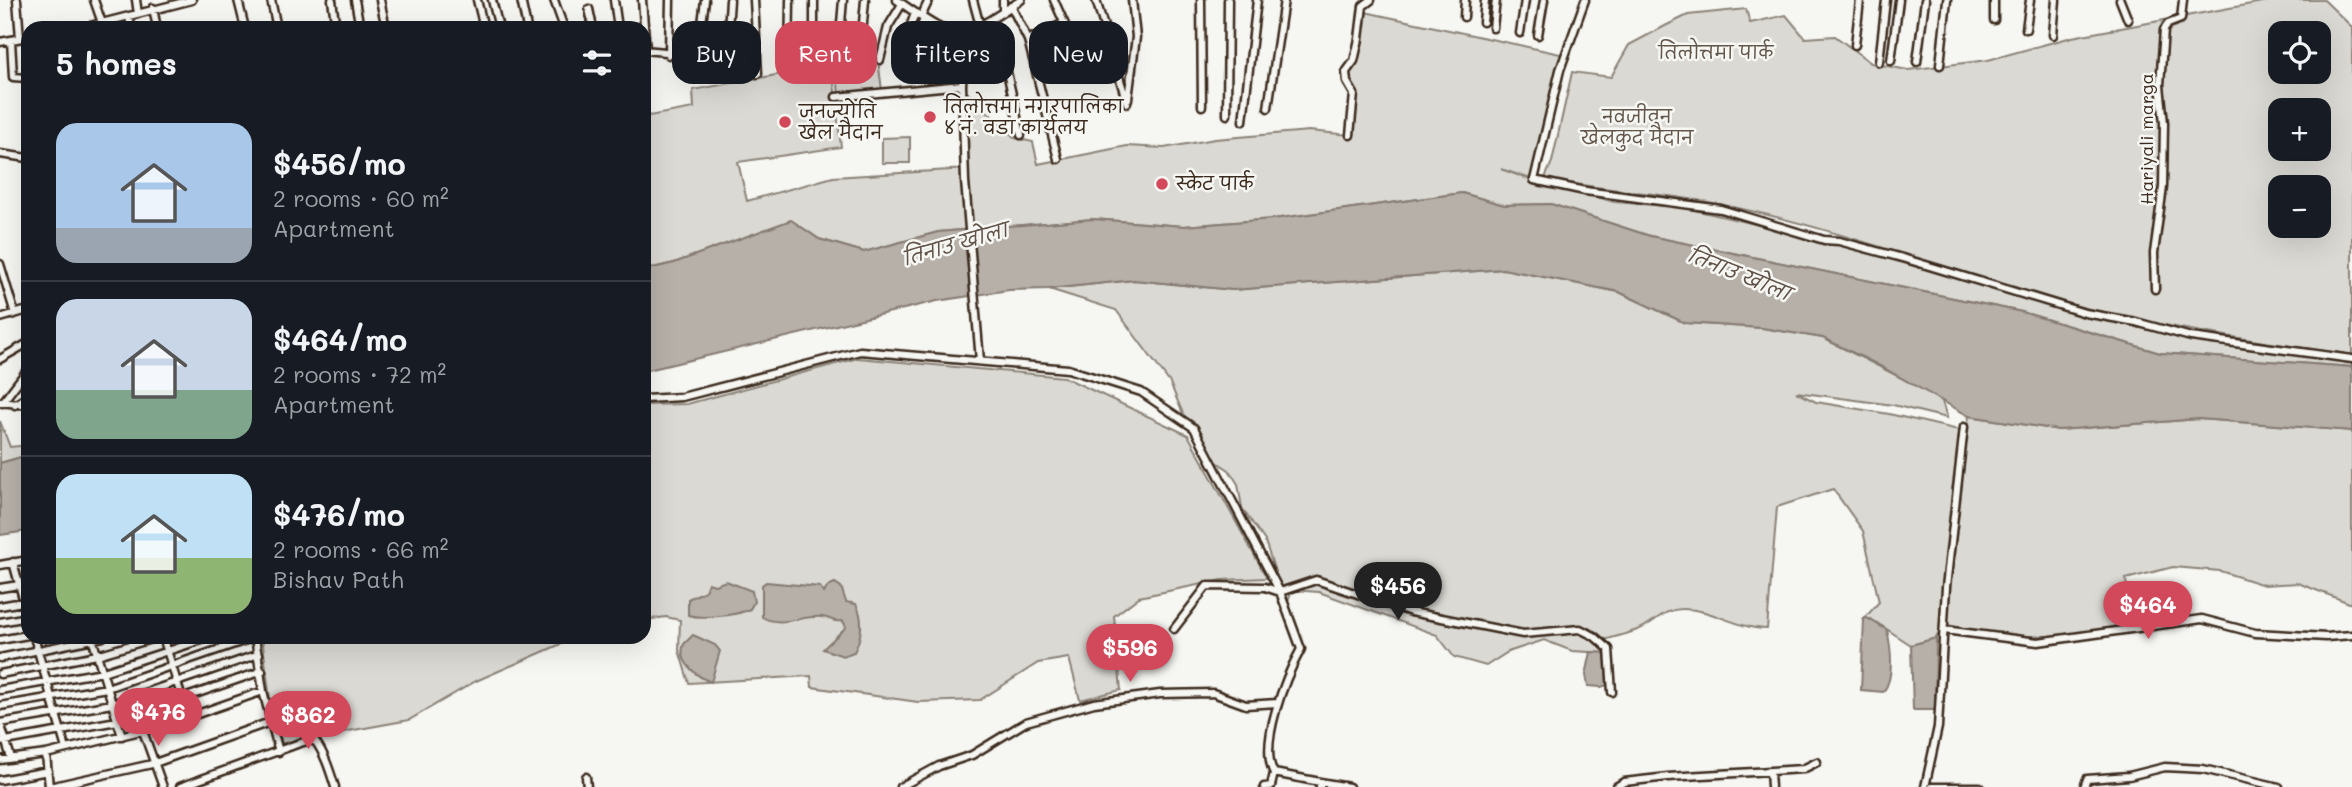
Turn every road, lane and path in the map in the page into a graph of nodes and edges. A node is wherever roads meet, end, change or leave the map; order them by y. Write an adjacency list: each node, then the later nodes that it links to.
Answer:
1 (17, 0): 95 (street)
2 (94, 0): 63 (street)
3 (136, 0): 56 (street)
4 (192, 0): 53 (street)
5 (238, 0): 66 (street)
6 (271, 0): 67 (street)
7 (332, 0): 68 (street)
8 (355, 0): 69 (street)
9 (380, 0): 70 (street)
10 (477, 0): 71 (street)
11 (492, 0): 72 (street)
12 (521, 0): 73 (street)
13 (554, 0): 74 (street)
14 (614, 0): 75 (street)
15 (642, 0): 76 (street)
16 (670, 0): 101 (street)
17 (705, 0): 101 (street)
18 (730, 0): 77 (street)
19 (754, 0): 78 (street)
20 (790, 0): 79 (street)
21 (814, 0): 80 (street)
22 (843, 0): 81 (street)
23 (865, 0): 82 (street)
24 (929, 0): 58 (street)
25 (973, 0): 86 (street)
26 (1003, 0): 55 (street)
27 (1021, 0): 54 (street)
28 (1054, 0): 88 (street)
29 (1096, 0): 30 (street)
30 (1132, 0)
31 (1201, 0): 111 (street)
32 (1228, 0): 113 (street)
33 (1257, 0): 114 (street)
34 (1284, 0): 112 (street)
35 (1371, 0): 116 (street)
36 (1465, 0): 59 (street)
37 (1485, 0): 89 (street)
38 (1496, 0): 90 (street)
39 (1525, 0): 92 (street)
40 (1544, 0): 93 (street)
41 (1586, 0): 127 (street)
42 (1860, 0): 99 (street)
43 (1886, 0): 104 (street)
44 (1899, 0): 103 (street)
45 (1925, 0): 105 (street)
46 (1947, 0): 106 (street)
47 (1994, 0): 61 (street)
48 (2030, 0): 91 (street)
49 (2056, 0): 94 (street)
50 (2120, 0): 62 (street)
51 (2183, 0): 121 (street, Hariyali marga)
52 (900, 2): 58 (street); 102 (street)
53 (154, 5): 56 (street)
54 (1011, 6): 55 (street); 97 (street)
55 (1003, 11): 87 (street)
56 (138, 14): 57 (street)
57 (129, 16): 60 (street); 65 (street)
58 (920, 16): 83 (street); 84 (street); 85 (street)
59 (1464, 17)
60 (115, 19): 64 (street)
61 (1994, 20)
62 (2128, 20)
63 (101, 21)
64 (108, 21)
65 (130, 21)
66 (243, 21)
67 (276, 21)
68 (335, 21)
69 (359, 21)
70 (384, 21)
71 (482, 21)
72 (497, 21)
73 (526, 21)
74 (562, 21)
75 (617, 21)
76 (643, 21)
77 (729, 21)
78 (755, 21)
79 (790, 21)
80 (814, 21)
81 (841, 21)
82 (863, 21)
83 (917, 21)
84 (919, 21)
85 (930, 21)
86 (979, 21)
87 (988, 21)
88 (1063, 21)
89 (1483, 22)
90 (1493, 28)
91 (2026, 29)
92 (1520, 33)
93 (1538, 35)
94 (2053, 35)
95 (20, 38): 96 (street)
96 (11, 40): 98 (street); 107 (street)
97 (1028, 40): 119 (street)
98 (0, 42)
99 (1855, 45)
100 (651, 51): 101 (street)
101 (669, 55)
102 (880, 60)
103 (1891, 61)
104 (1879, 62)
105 (1917, 62)
106 (1940, 65)
107 (21, 78)
108 (1010, 84): 115 (street)
109 (962, 85): 110 (street); 128 (street)
110 (836, 97)
111 (1202, 106)
112 (1268, 108)
113 (1227, 115)
114 (1243, 121)
115 (1021, 135)
116 (1350, 135)
117 (0, 154): 118 (street)
118 (21, 157)
119 (1058, 159)
120 (0, 264): 123 (street)
121 (2155, 289)
122 (21, 312): 123 (street)
123 (15, 314): 124 (street)
124 (0, 318)
125 (21, 347): 126 (street)
126 (0, 359)
127 (2352, 359)
128 (980, 361): 130 (street); 142 (street)
129 (21, 378): 132 (street)
130 (651, 399)
131 (21, 400): 133 (street)
132 (1, 403): 133 (street)
133 (14, 405): 134 (street)
134 (21, 405)
135 (1964, 427): 148 (street)
136 (21, 561): 137 (street)
137 (12, 562): 138 (street); 139 (street)
138 (0, 565)
139 (19, 586): 140 (street); 141 (street)
140 (0, 588)
141 (21, 590)
142 (1280, 592): 147 (street); 175 (street); 178 (street)
143 (21, 602): 144 (street)
144 (0, 606)
145 (21, 618): 146 (street)
146 (0, 622)
147 (1174, 629)
148 (1944, 630): 149 (street); 213 (street)
149 (2352, 635)
150 (21, 636): 151 (street)
151 (0, 640)
152 (36, 644): 160 (street)
153 (64, 644): 160 (street)
154 (94, 644): 163 (street)
155 (136, 644): 163 (street)
156 (164, 644): 161 (street)
157 (191, 644): 161 (street)
158 (236, 644): 166 (street)
159 (257, 644): 162 (street)
160 (37, 650): 164 (street); 165 (street)
161 (168, 652): 166 (street); 168 (street)
162 (258, 654): 167 (street); 171 (street)
163 (97, 655): 165 (street); 168 (street)
164 (0, 658)
165 (42, 665): 169 (street); 170 (street)
166 (172, 667): 171 (street); 172 (street)
167 (262, 671): 174 (street); 177 (street)
168 (103, 672): 170 (street); 172 (street)
169 (0, 674)
170 (47, 683): 173 (street); 176 (street)
171 (177, 683): 177 (street); 179 (street)
172 (107, 688): 176 (street); 179 (street)
173 (0, 690)
174 (263, 691): 182 (street); 184 (street)
175 (1612, 692)
176 (51, 696): 180 (street); 181 (street)
177 (183, 701): 182 (street); 183 (street)
178 (1277, 703): 199 (street); 208 (street)
179 (112, 705): 181 (street); 183 (street)
180 (0, 706)
181 (56, 714): 186 (street); 188 (street)
182 (188, 718): 185 (street)
183 (117, 721): 186 (street); 187 (street)
184 (270, 722): 189 (street); 191 (street); 196 (street)
185 (143, 731): 187 (street); 196 (street)
186 (61, 732): 188 (street); 190 (street)
187 (122, 737): 190 (street)
188 (3, 741): 193 (street)
189 (321, 744): 191 (street); 206 (street)
190 (66, 749): 192 (street)
191 (279, 752): 205 (street)
192 (46, 754): 193 (street); 197 (street)
193 (10, 758): 194 (street)
194 (0, 760)
195 (1817, 762): 198 (street)
196 (155, 763): 203 (street); 204 (street)
197 (47, 771): 201 (street); 203 (street)
198 (1770, 772): 211 (street); 212 (street)
199 (1275, 773): 202 (street); 209 (street)
200 (586, 777): 207 (street)
201 (0, 780)
202 (1320, 785): 210 (street)
203 (49, 787)
204 (163, 787)
205 (180, 787)
206 (335, 787)
207 (587, 787)
208 (900, 787)
209 (1264, 787)
210 (1349, 787)
211 (1616, 787)
212 (1771, 787)
213 (1925, 787)
214 (1932, 787): 215 (street)
215 (1980, 787)
216 (2084, 787): 217 (street)
217 (2279, 787)

